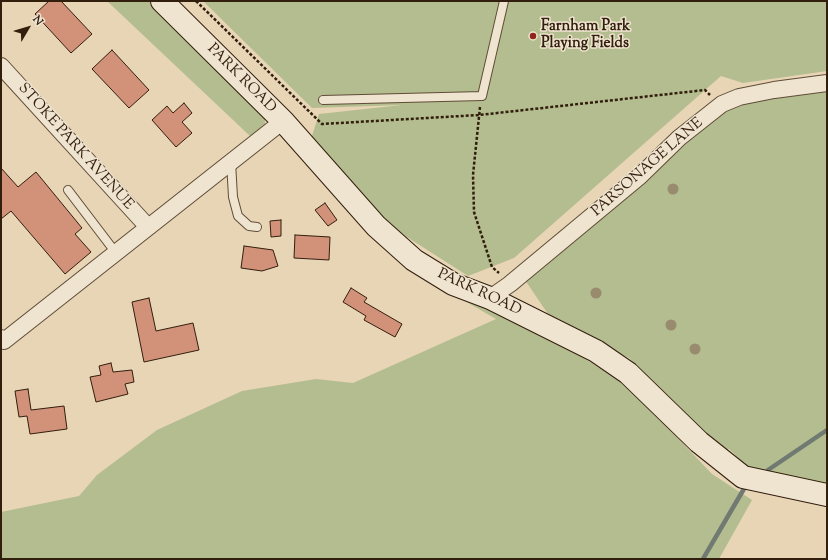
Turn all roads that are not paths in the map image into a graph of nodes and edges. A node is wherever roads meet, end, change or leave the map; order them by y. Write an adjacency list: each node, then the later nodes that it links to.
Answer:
1 (162, 1): 6 (main road, PARK ROAD)
2 (504, 1): 5 (lane)
3 (1, 66): 9 (street, STOKE PARK AVENUE)
4 (827, 83): 12 (street, PARSONAGE LANE)
5 (323, 100)
6 (283, 121): 7 (street); 12 (main road, PARK ROAD)
7 (231, 161): 9 (street); 10 (lane)
8 (68, 190): 11 (lane)
9 (148, 227): 11 (street)
10 (257, 227)
11 (116, 253): 13 (street)
12 (490, 298): 14 (main road, PARK ROAD)
13 (1, 338)
14 (827, 495)

